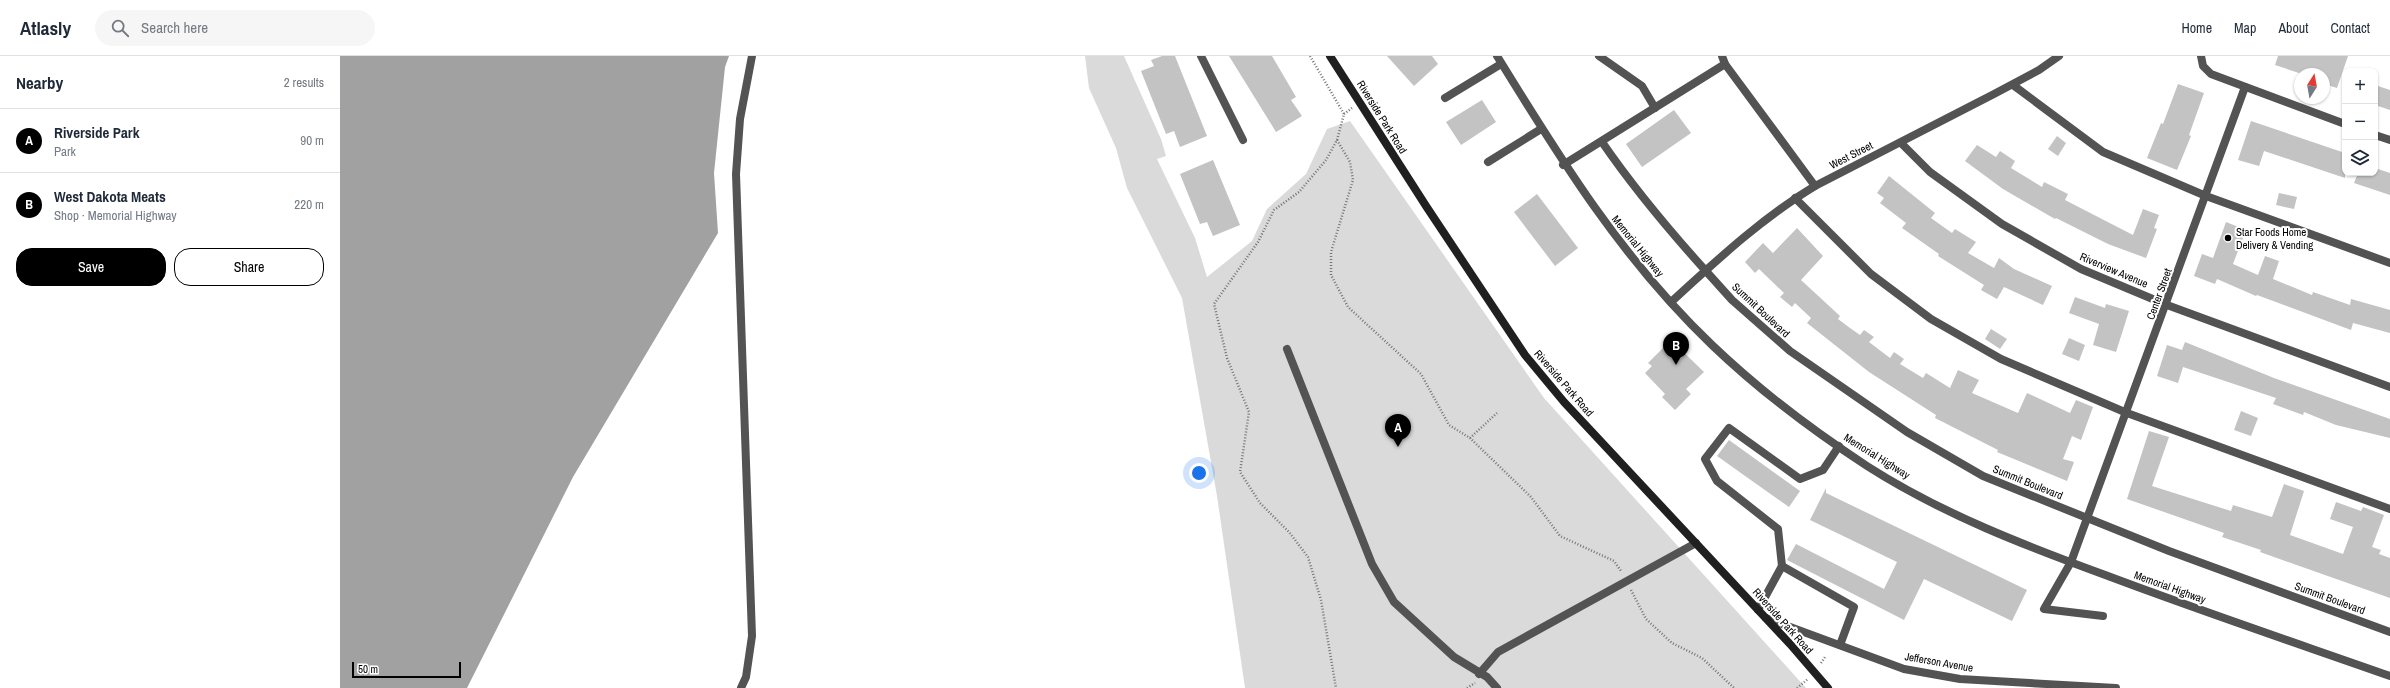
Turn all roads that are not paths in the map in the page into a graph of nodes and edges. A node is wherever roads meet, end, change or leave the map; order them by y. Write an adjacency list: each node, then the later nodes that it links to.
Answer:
1 (752, 56): 46 (street)
2 (1201, 56): 17 (street)
3 (1330, 56): 36 (main road, Riverside Park Road)
4 (1497, 56): 9 (street, Memorial Highway)
5 (1599, 56): 13 (street)
6 (2059, 56): 10 (street, West Street)
7 (2202, 56): 11 (street)
8 (1724, 60): 13 (street); 23 (street)
9 (1502, 64): 12 (street); 15 (street, Memorial Highway)
10 (2013, 85): 20 (street, West Street); 24 (street)
11 (2245, 87): 14 (street); 24 (street, Center Street)
12 (1445, 98)
13 (1655, 108): 19 (street)
14 (2342, 123)
15 (1541, 129): 21 (street); 22 (street, Memorial Highway)
16 (2378, 136): 18 (street)
17 (1243, 140)
18 (2390, 140)
19 (1602, 142): 22 (street); 27 (street, Summit Boulevard)
20 (1901, 143): 23 (street, West Street); 29 (street, Riverview Avenue)
21 (1488, 162)
22 (1564, 165): 28 (street, Memorial Highway)
23 (1815, 186): 25 (street, West Street)
24 (2206, 196): 26 (street); 29 (street, Center Street)
25 (1795, 198): 27 (street, West Street); 32 (street)
26 (2390, 263)
27 (1705, 270): 28 (street, West Street); 35 (street, Summit Boulevard)
28 (1671, 302): 33 (street, Memorial Highway)
29 (2167, 305): 31 (street, Riverview Avenue); 32 (street, Center Street)
30 (1287, 349): 44 (street)
31 (2390, 387)
32 (2127, 413): 34 (street); 35 (street, Center Street)
33 (1839, 446): 37 (street, Memorial Highway); 38 (street)
34 (2390, 509)
35 (2088, 518): 37 (street, Center Street); 42 (street, Summit Boulevard)
36 (1696, 543): 39 (main road, Riverside Park Road); 44 (street)
37 (2071, 562): 40 (street, Center Street); 45 (street, Memorial Highway)
38 (1782, 566): 39 (street); 43 (street)
39 (1758, 610): 41 (main road, Riverside Park Road)
40 (2103, 616)
41 (1766, 618): 43 (street, Jefferson Avenue); 48 (main road, Riverside Park Road)
42 (2390, 632)
43 (1840, 645): 49 (street, Jefferson Avenue)
44 (1479, 674): 47 (street)
45 (2390, 676)
46 (741, 688)
47 (1497, 688)
48 (1828, 688)
49 (2116, 688)

